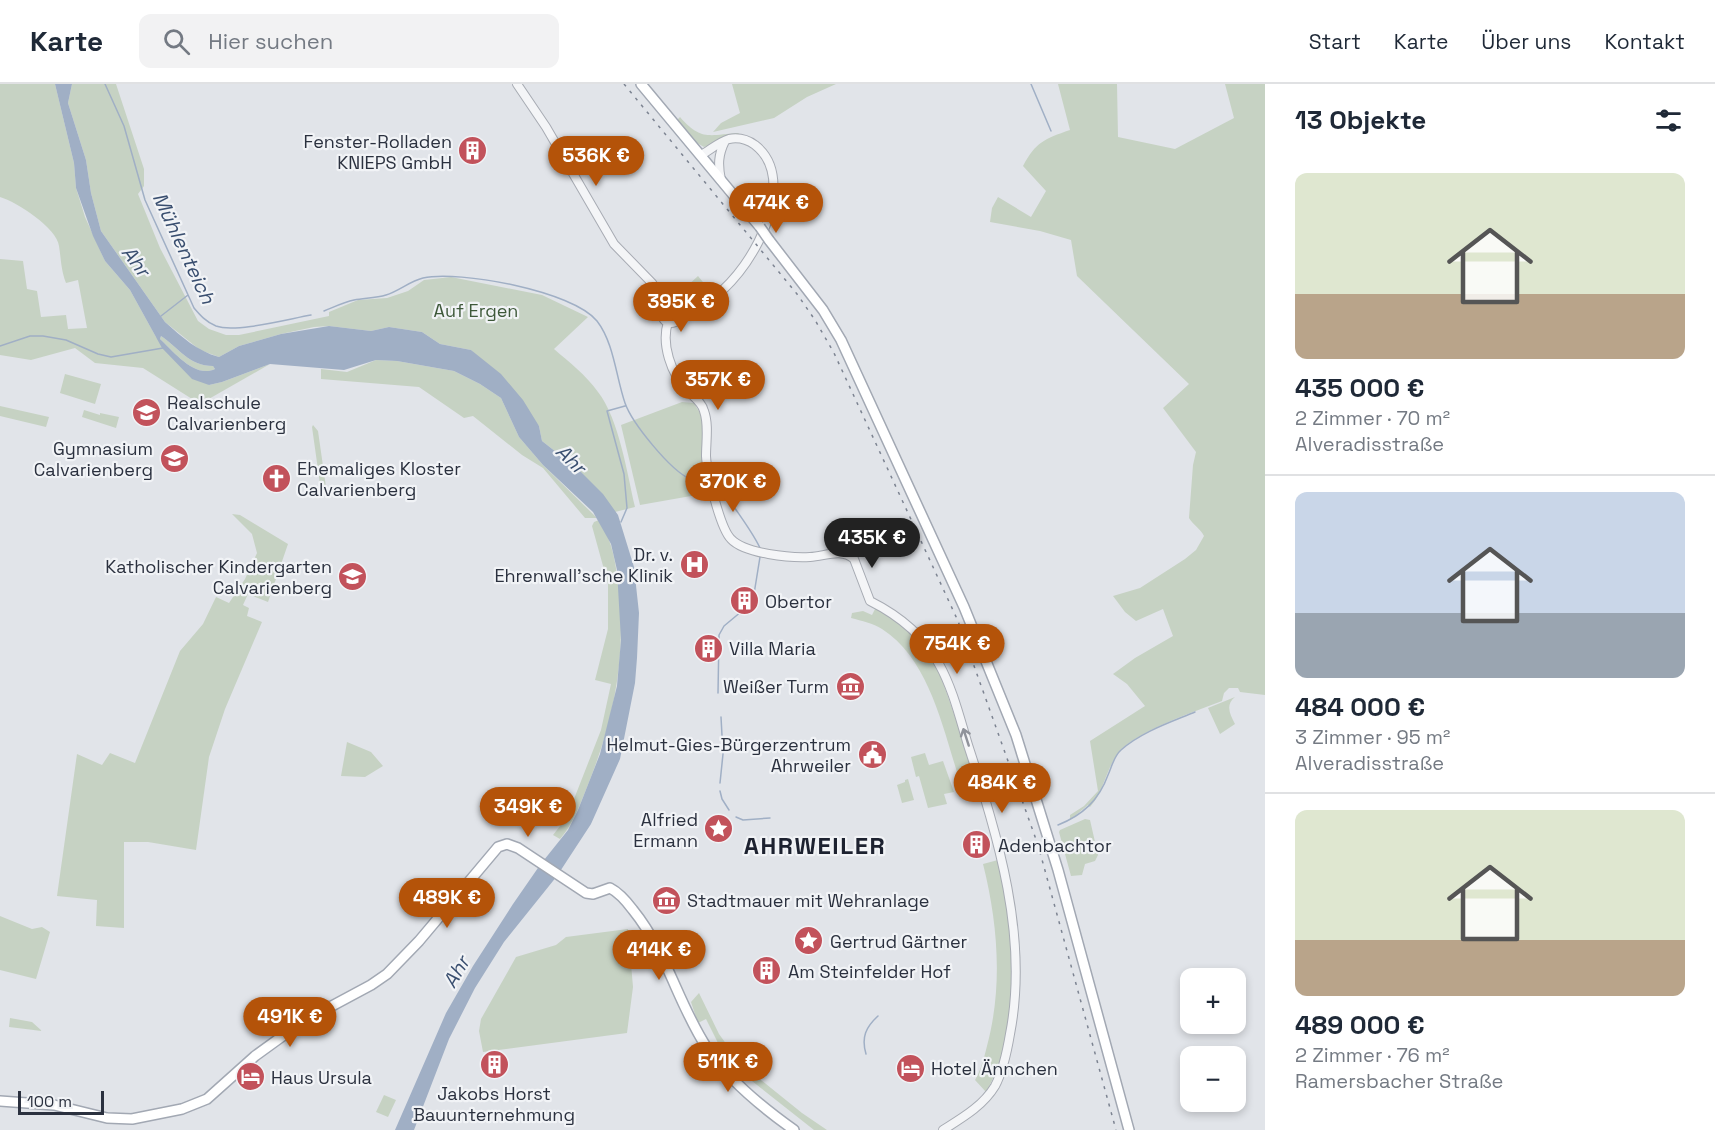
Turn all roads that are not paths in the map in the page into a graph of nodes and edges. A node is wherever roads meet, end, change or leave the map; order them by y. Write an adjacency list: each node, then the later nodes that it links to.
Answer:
1 (517, 84): 6 (street)
2 (641, 84): 4 (main road)
3 (726, 140): 4 (street); 5 (street); 7 (street)
4 (701, 155): 5 (main road)
5 (721, 180): 12 (main road, bridge)
6 (667, 306): 7 (street); 8 (street)
7 (680, 314): 8 (street)
8 (668, 322): 11 (street, one-way to 8)
9 (0, 1101): 10 (main road)
10 (794, 1130)
11 (943, 1130)
12 (1129, 1130)

